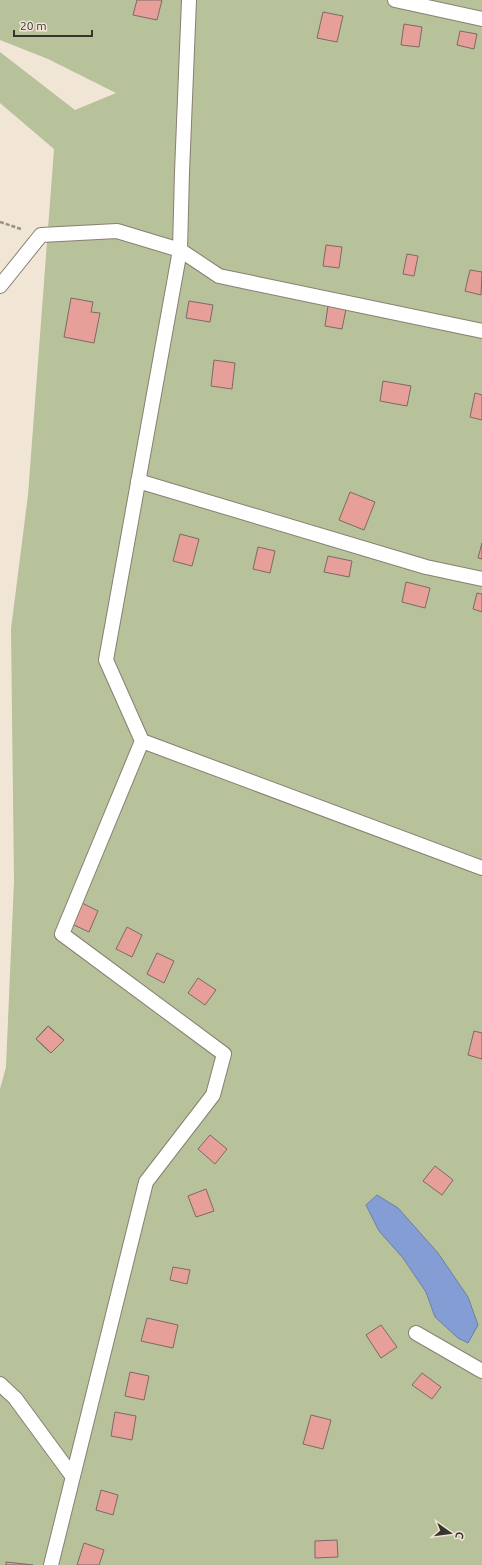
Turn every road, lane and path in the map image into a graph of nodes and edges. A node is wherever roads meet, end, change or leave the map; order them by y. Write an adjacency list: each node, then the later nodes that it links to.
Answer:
1 (189, 0): 4 (lane)
2 (395, 0): 3 (lane)
3 (482, 19)
4 (180, 250): 5 (lane); 6 (lane); 7 (lane)
5 (0, 286)
6 (482, 330)
7 (138, 482): 8 (lane); 9 (lane)
8 (482, 579)
9 (142, 741): 10 (lane); 14 (lane)
10 (482, 868)
11 (416, 1333): 12 (lane)
12 (482, 1371)
13 (0, 1384): 14 (lane)
14 (73, 1477): 15 (lane)
15 (51, 1565)

